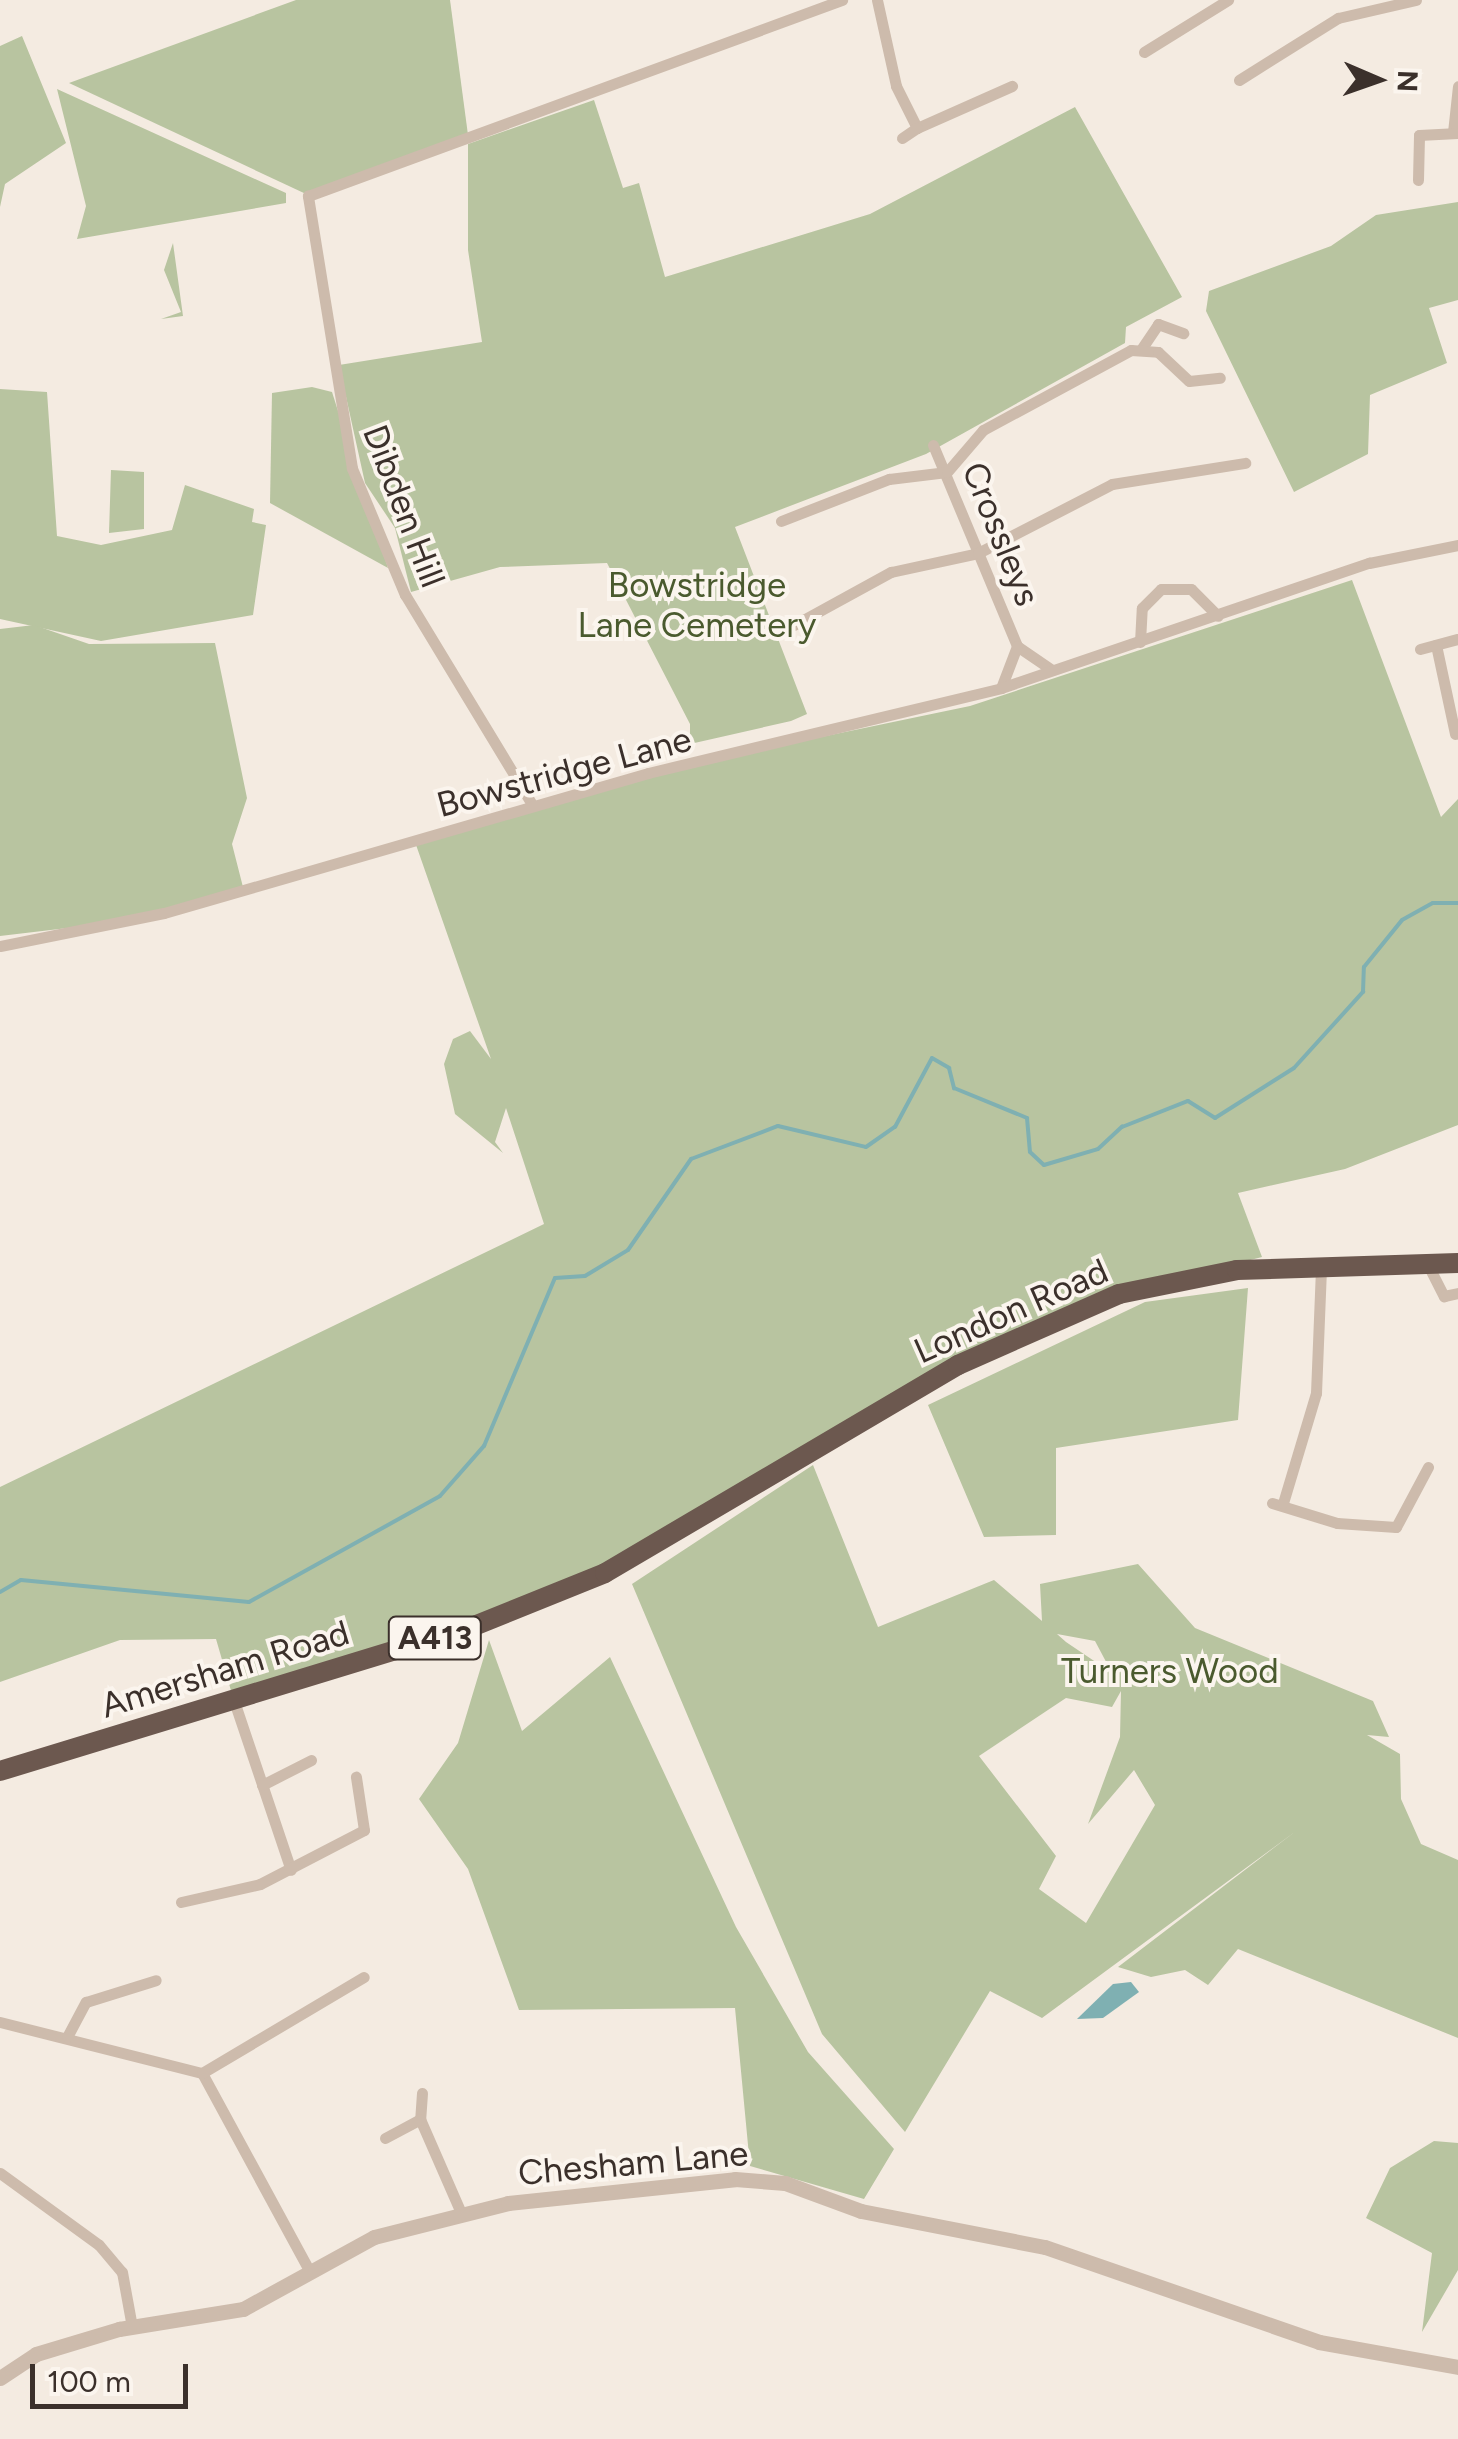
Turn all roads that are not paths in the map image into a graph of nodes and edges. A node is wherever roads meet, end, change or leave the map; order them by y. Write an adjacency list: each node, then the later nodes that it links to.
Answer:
1 (842, 0): 32 (street, Dibden Hill)
2 (877, 0): 9 (street)
3 (1228, 0): 5 (street)
4 (1416, 0): 6 (street)
5 (1144, 52)
6 (1239, 80)
7 (1012, 86): 9 (street)
8 (1458, 86): 10 (street)
9 (917, 128): 11 (street)
10 (1456, 133): 12 (street)
11 (902, 138)
12 (1418, 180)
13 (1183, 333): 14 (street)
14 (1142, 348): 15 (street); 18 (street)
15 (1220, 378)
16 (933, 445): 18 (street, Crossleys)
17 (1244, 462): 21 (street)
18 (947, 472): 19 (street); 21 (street, Crossleys)
19 (781, 521)
20 (1458, 546): 22 (street, Bowstridge Lane)
21 (978, 553): 23 (street); 27 (street, Crossleys)
22 (1218, 616): 25 (street, Bowstridge Lane); 25 (street)
23 (794, 625)
24 (1458, 639): 26 (street)
25 (1140, 642): 29 (street, Bowstridge Lane)
26 (1436, 645): 28 (street); 31 (street)
27 (1017, 646): 29 (street, Crossleys); 30 (street, Crossleys)
28 (1420, 649)
29 (1052, 670): 30 (street, Bowstridge Lane)
30 (1001, 688): 32 (street, Bowstridge Lane)
31 (1455, 734)
32 (533, 806): 33 (street, Bowstridge Lane)
33 (0, 946)
34 (1458, 1263): 35 (highway, London Road / A413)
35 (1430, 1267): 36 (highway, London Road / A413); 37 (street)
36 (1321, 1269): 38 (highway, London Road / A413); 39 (street)
37 (1458, 1293)
38 (838, 1432): 40 (highway, Amersham Road / A413)
39 (1428, 1467)
40 (234, 1701): 42 (highway, Amersham Road / A413); 44 (street)
41 (311, 1760): 44 (street)
42 (0, 1772)
43 (356, 1777): 45 (street)
44 (262, 1785): 45 (street)
45 (291, 1870): 46 (street)
46 (181, 1902)
47 (364, 1976): 51 (street)
48 (156, 1980): 50 (street)
49 (0, 2022): 50 (street)
50 (66, 2037): 51 (street)
51 (202, 2073): 57 (street)
52 (422, 2094): 53 (street)
53 (420, 2119): 54 (street); 56 (street)
54 (385, 2138)
55 (0, 2173): 58 (street)
56 (461, 2213): 57 (street, Chesham Lane); 59 (street, Chesham Lane)
57 (308, 2268): 58 (street, Chesham Lane)
58 (132, 2327): 60 (street, Chesham Lane)
59 (1458, 2367)
60 (0, 2378)

